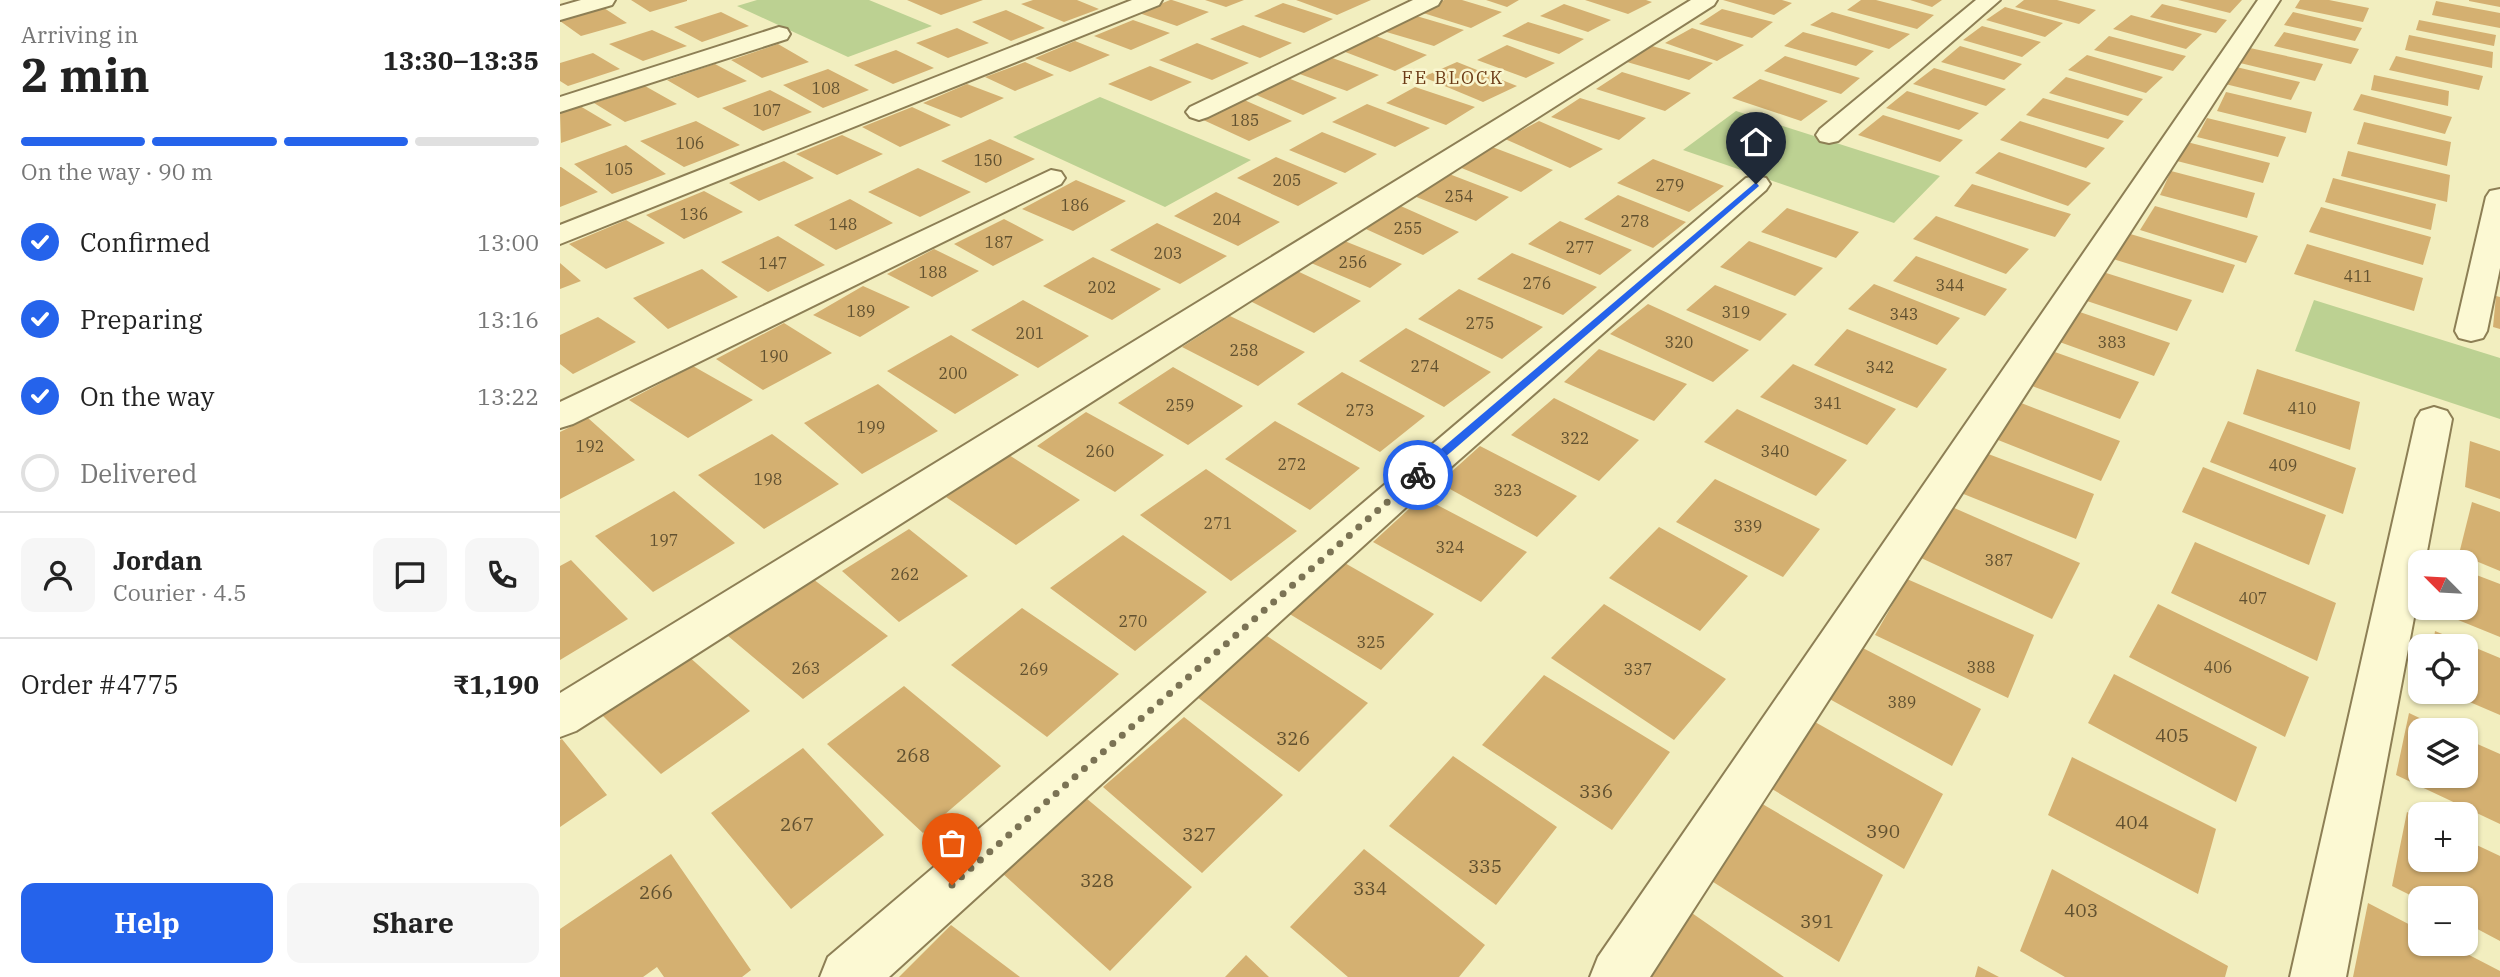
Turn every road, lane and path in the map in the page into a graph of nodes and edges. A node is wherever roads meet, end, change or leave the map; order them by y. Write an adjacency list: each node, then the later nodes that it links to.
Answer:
1 (604, 0): 7 (street)
2 (1151, 0): 15 (street)
3 (1430, 0): 10 (street)
4 (1706, 0): 19 (street)
5 (1989, 0): 11 (street)
6 (2269, 0): 21 (street)
7 (560, 13)
8 (779, 34): 9 (street)
9 (560, 105)
10 (1199, 113)
11 (1829, 135)
12 (1051, 178): 17 (street)
13 (1756, 184): 20 (street)
14 (2500, 197): 16 (street)
15 (560, 235)
16 (2471, 331)
17 (560, 416)
18 (2434, 419): 22 (street)
19 (560, 717)
20 (848, 977)
21 (1618, 977)
22 (2318, 977)

